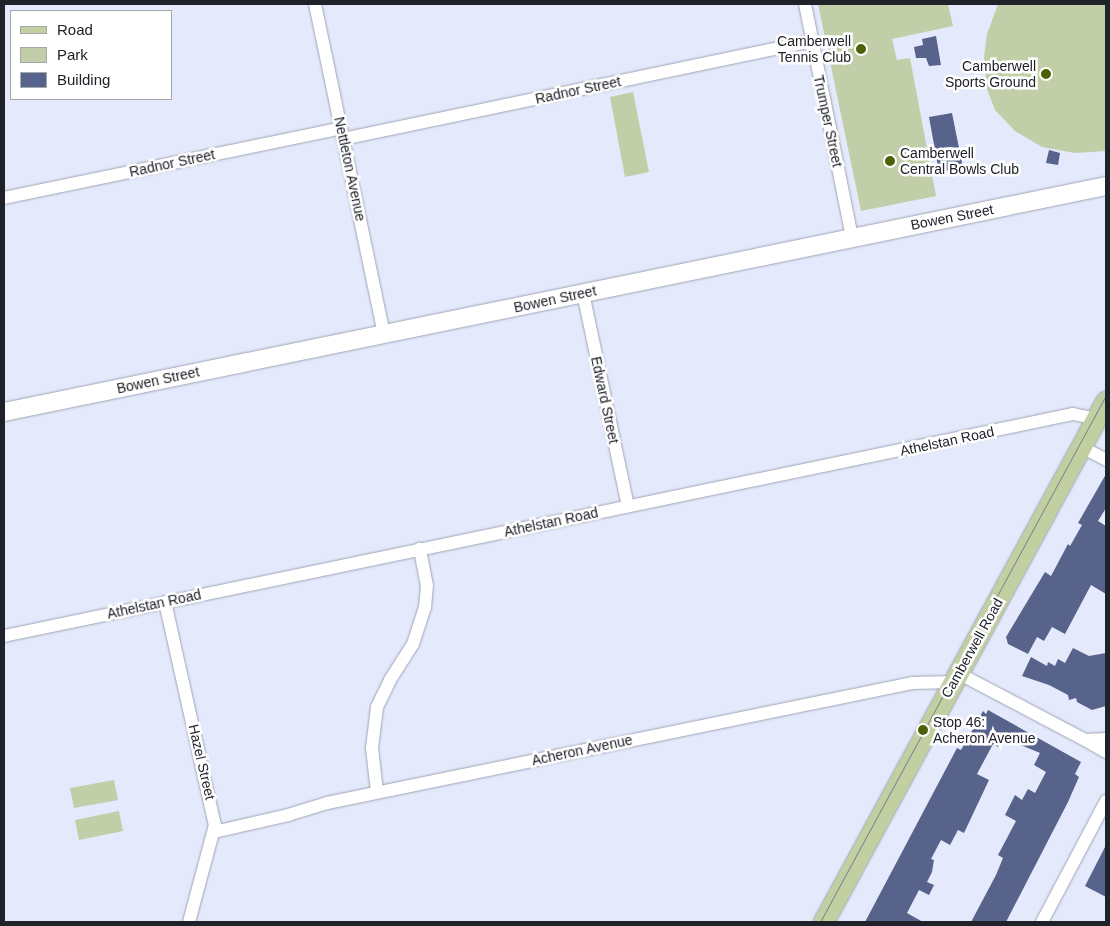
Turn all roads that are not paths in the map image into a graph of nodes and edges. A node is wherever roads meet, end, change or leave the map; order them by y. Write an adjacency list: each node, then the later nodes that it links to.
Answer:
1 (315, 4): 4 (street, Nettleton Avenue)
2 (805, 4): 3 (street, Trumper Street)
3 (812, 41): 4 (street, Radnor Street); 7 (street, Trumper Street)
4 (342, 134): 6 (street, Radnor Street); 9 (street, Nettleton Avenue)
5 (1106, 186): 7 (street, Bowen Street)
6 (4, 198)
7 (852, 237): 8 (street, Bowen Street)
8 (583, 293): 9 (street, Bowen Street); 14 (street, Edward Street)
9 (384, 334): 11 (street, Bowen Street)
10 (1102, 410): 12 (main road, Camberwell Road); 14 (street, Athelstan Road)
11 (4, 412)
12 (1082, 447): 13 (street); 18 (main road, Camberwell Road)
13 (1106, 460)
14 (628, 506): 15 (street, Athelstan Road)
15 (420, 549): 16 (street, Athelstan Road); 22 (street)
16 (165, 602): 17 (street, Athelstan Road); 24 (street, Hazel Street)
17 (4, 636)
18 (955, 678): 20 (street); 22 (street, Acheron Avenue); 27 (main road, Camberwell Road)
19 (1106, 739): 20 (street)
20 (1085, 740): 21 (street)
21 (1106, 752)
22 (377, 792): 24 (street, Acheron Avenue)
23 (1106, 801): 25 (street)
24 (214, 832): 26 (street, Hazel Street)
25 (1049, 909): 28 (street); 29 (street)
26 (189, 922)
27 (824, 922)
28 (1042, 922)
29 (1054, 922)

